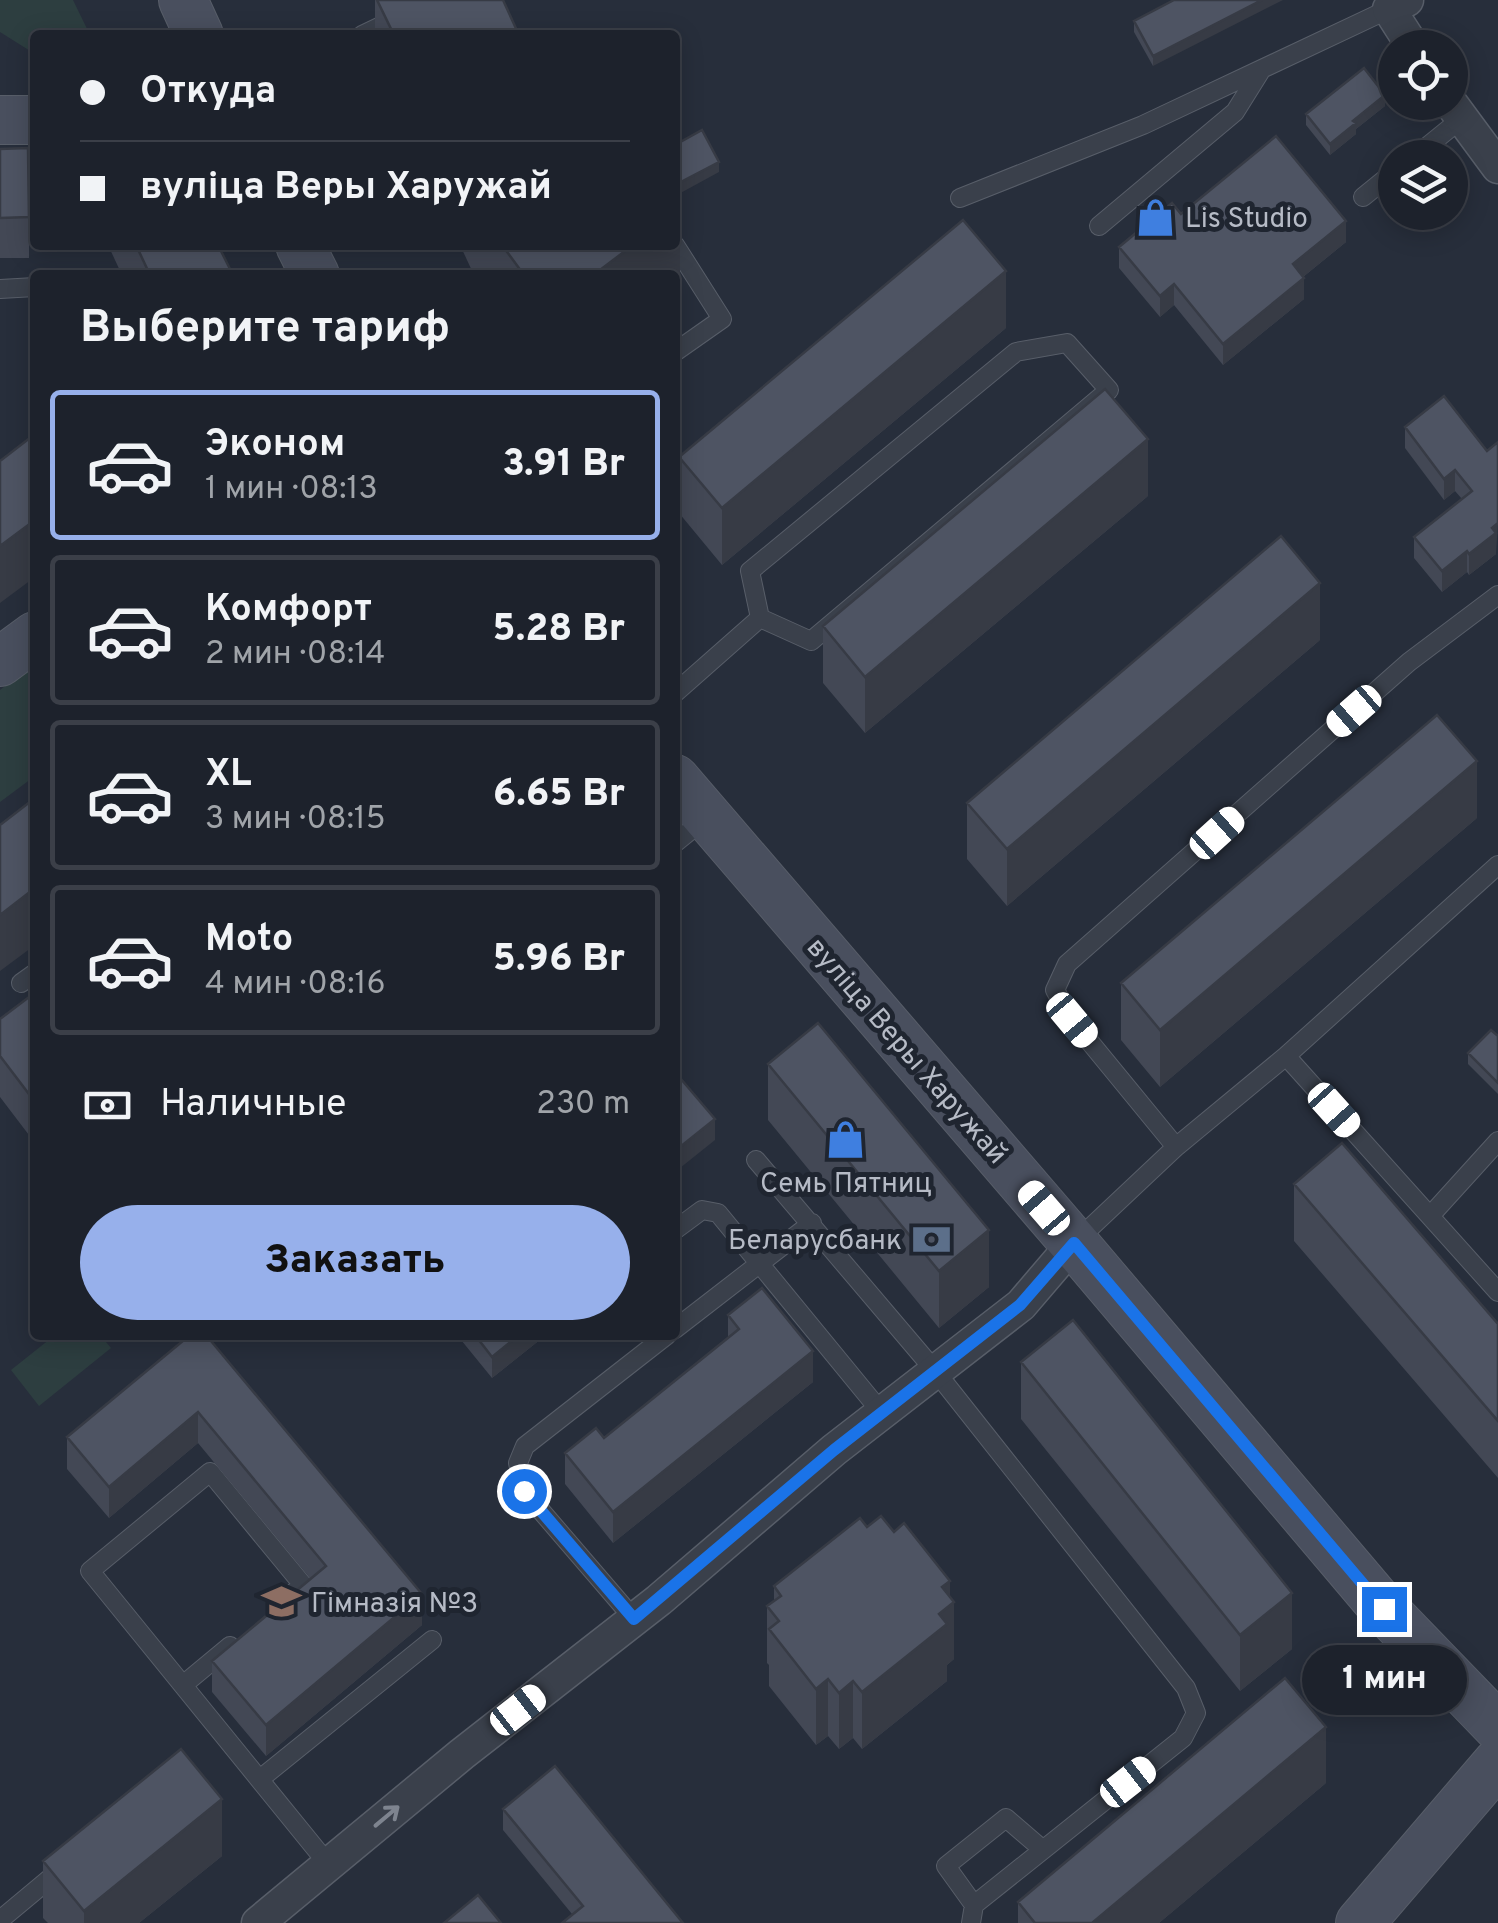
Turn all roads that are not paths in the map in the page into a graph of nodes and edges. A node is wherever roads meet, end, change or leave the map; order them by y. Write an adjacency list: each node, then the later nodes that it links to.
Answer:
1 (182, 0): 4 (main road)
2 (435, 0): 5 (lane)
3 (1398, 4): 6 (street); 7 (lane)
4 (197, 30)
5 (372, 30)
6 (1407, 30)
7 (1260, 71): 16 (lane); 17 (lane)
8 (0, 120): 9 (main road)
9 (30, 120)
10 (1447, 120): 12 (lane)
11 (1462, 120): 13 (street)
12 (1429, 140)
13 (1495, 164)
14 (1378, 185): 15 (lane)
15 (1363, 197)
16 (960, 198)
17 (1100, 226)
18 (678, 250): 21 (lane)
19 (30, 287): 20 (lane)
20 (0, 288)
21 (680, 348)
22 (1498, 595): 32 (lane)
23 (760, 618): 23 (lane); 26 (lane)
24 (30, 640): 25 (main road)
25 (0, 662)
26 (680, 689)
27 (680, 795): 28 (main road, вуліца Веры Харужай)
28 (691, 830): 37 (main road, вуліца Веры Харужай)
29 (1498, 865): 30 (lane)
30 (1286, 1056): 32 (lane); 34 (lane)
31 (1498, 1142): 34 (lane)
32 (1176, 1146): 37 (lane)
33 (756, 1160): 35 (lane)
34 (1430, 1216): 39 (lane)
35 (812, 1223): 38 (lane); 42 (lane)
36 (680, 1226): 38 (lane)
37 (1074, 1243): 42 (street); 49 (main road, вуліца Веры Харужай)
38 (758, 1263): 40 (lane); 43 (lane)
39 (1498, 1292)
40 (680, 1325)
41 (661, 1340): 45 (lane)
42 (936, 1372): 43 (street); 52 (lane)
43 (882, 1413): 45 (street)
44 (273, 1610): 48 (lane)
45 (634, 1619): 54 (street, one-way to 45)
46 (243, 1635): 48 (lane)
47 (432, 1640): 51 (lane)
48 (184, 1685): 51 (lane)
49 (1498, 1727)
50 (1498, 1762): 58 (main road)
51 (260, 1779): 54 (lane)
52 (1042, 1849): 55 (lane); 55 (lane)
53 (79, 1854): 56 (lane)
54 (328, 1864): 57 (street)
55 (972, 1914)
56 (0, 1920)
57 (258, 1923)
58 (1360, 1923)

